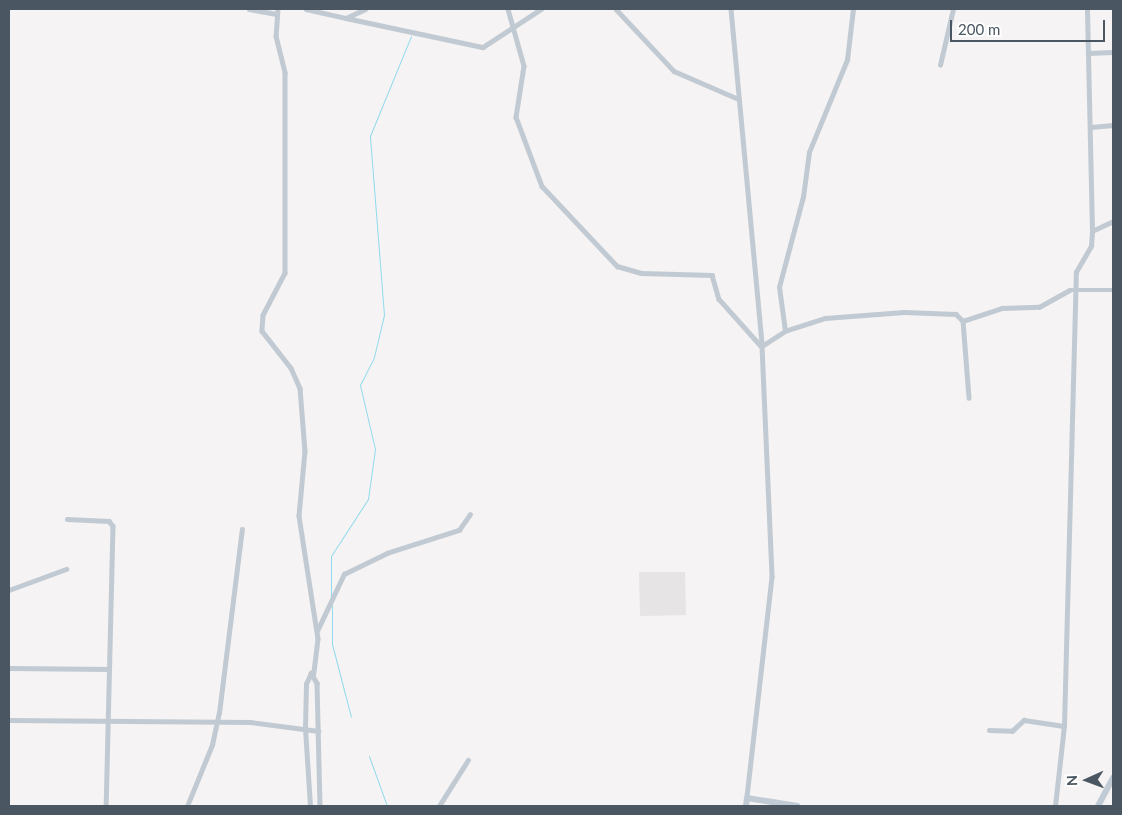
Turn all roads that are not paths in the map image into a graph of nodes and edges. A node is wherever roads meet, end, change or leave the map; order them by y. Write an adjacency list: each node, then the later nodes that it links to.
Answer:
1 (249, 9): 11 (street)
2 (306, 9): 12 (street)
3 (364, 9): 12 (street)
4 (508, 9): 13 (street)
5 (541, 9): 13 (street)
6 (616, 9): 17 (street)
7 (731, 9): 17 (street)
8 (853, 9): 25 (street)
9 (953, 9): 16 (street)
10 (1087, 9): 15 (street)
11 (277, 11): 33 (street)
12 (346, 18): 13 (street)
13 (514, 27): 26 (street)
14 (1113, 52): 15 (street)
15 (1088, 53): 19 (street)
16 (940, 65)
17 (736, 98): 26 (street)
18 (1113, 125): 19 (street)
19 (1091, 127): 21 (street)
20 (1113, 222): 21 (street)
21 (1092, 232): 23 (street)
22 (1113, 290): 23 (street)
23 (1076, 291): 24 (street); 40 (street)
24 (963, 321): 25 (street); 27 (street)
25 (785, 331): 26 (street)
26 (762, 346): 46 (street)
27 (969, 398)
28 (470, 514): 33 (street)
29 (67, 519): 35 (street)
30 (242, 529): 39 (street)
31 (66, 569): 32 (street)
32 (9, 590)
33 (317, 632): 36 (street)
34 (9, 668): 35 (street)
35 (110, 669): 38 (street)
36 (314, 674): 41 (street); 43 (street)
37 (9, 720): 38 (street)
38 (108, 721): 39 (street); 47 (street)
39 (216, 722): 41 (street); 48 (street)
40 (1064, 726): 42 (street); 54 (street)
41 (304, 728): 43 (street); 49 (street)
42 (989, 730)
43 (318, 731): 50 (street)
44 (468, 760): 51 (street)
45 (1113, 778): 55 (street)
46 (747, 798): 52 (street); 53 (street)
47 (106, 806)
48 (187, 806)
49 (310, 806)
50 (320, 806)
51 (439, 806)
52 (746, 806)
53 (797, 806)
54 (1055, 806)
55 (1098, 806)

